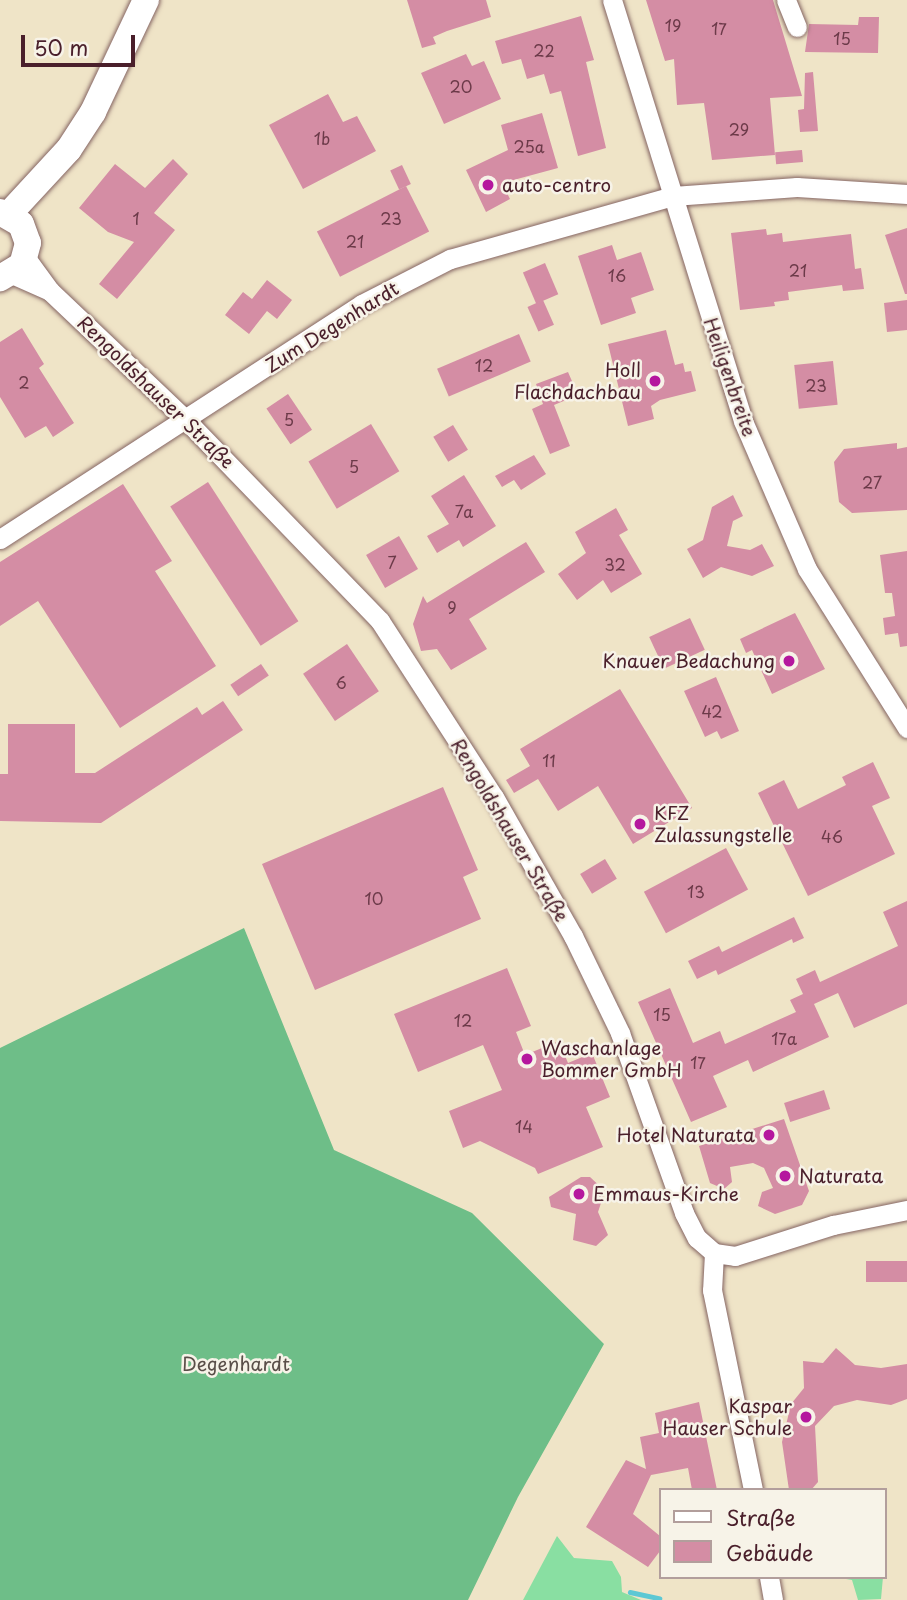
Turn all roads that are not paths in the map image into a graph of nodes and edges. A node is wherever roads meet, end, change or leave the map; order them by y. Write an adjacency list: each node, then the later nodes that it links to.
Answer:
1 (146, 0): 7 (main road)
2 (612, 0): 6 (street, Heiligenbreite)
3 (786, 0): 4 (street)
4 (797, 27)
5 (907, 194): 6 (street, Zum Degenhardt)
6 (673, 196): 9 (street, Zum Degenhardt); 11 (street, Heiligenbreite)
7 (10, 217): 8 (main road)
8 (12, 270): 9 (street, Rengoldshauser Straße)
9 (186, 420): 10 (street, Zum Degenhardt); 13 (street, Rengoldshauser Straße)
10 (0, 539)
11 (907, 728)
12 (907, 1210): 13 (street)
13 (714, 1253): 14 (street)
14 (753, 1488)
15 (769, 1579): 16 (street)
16 (773, 1600)

